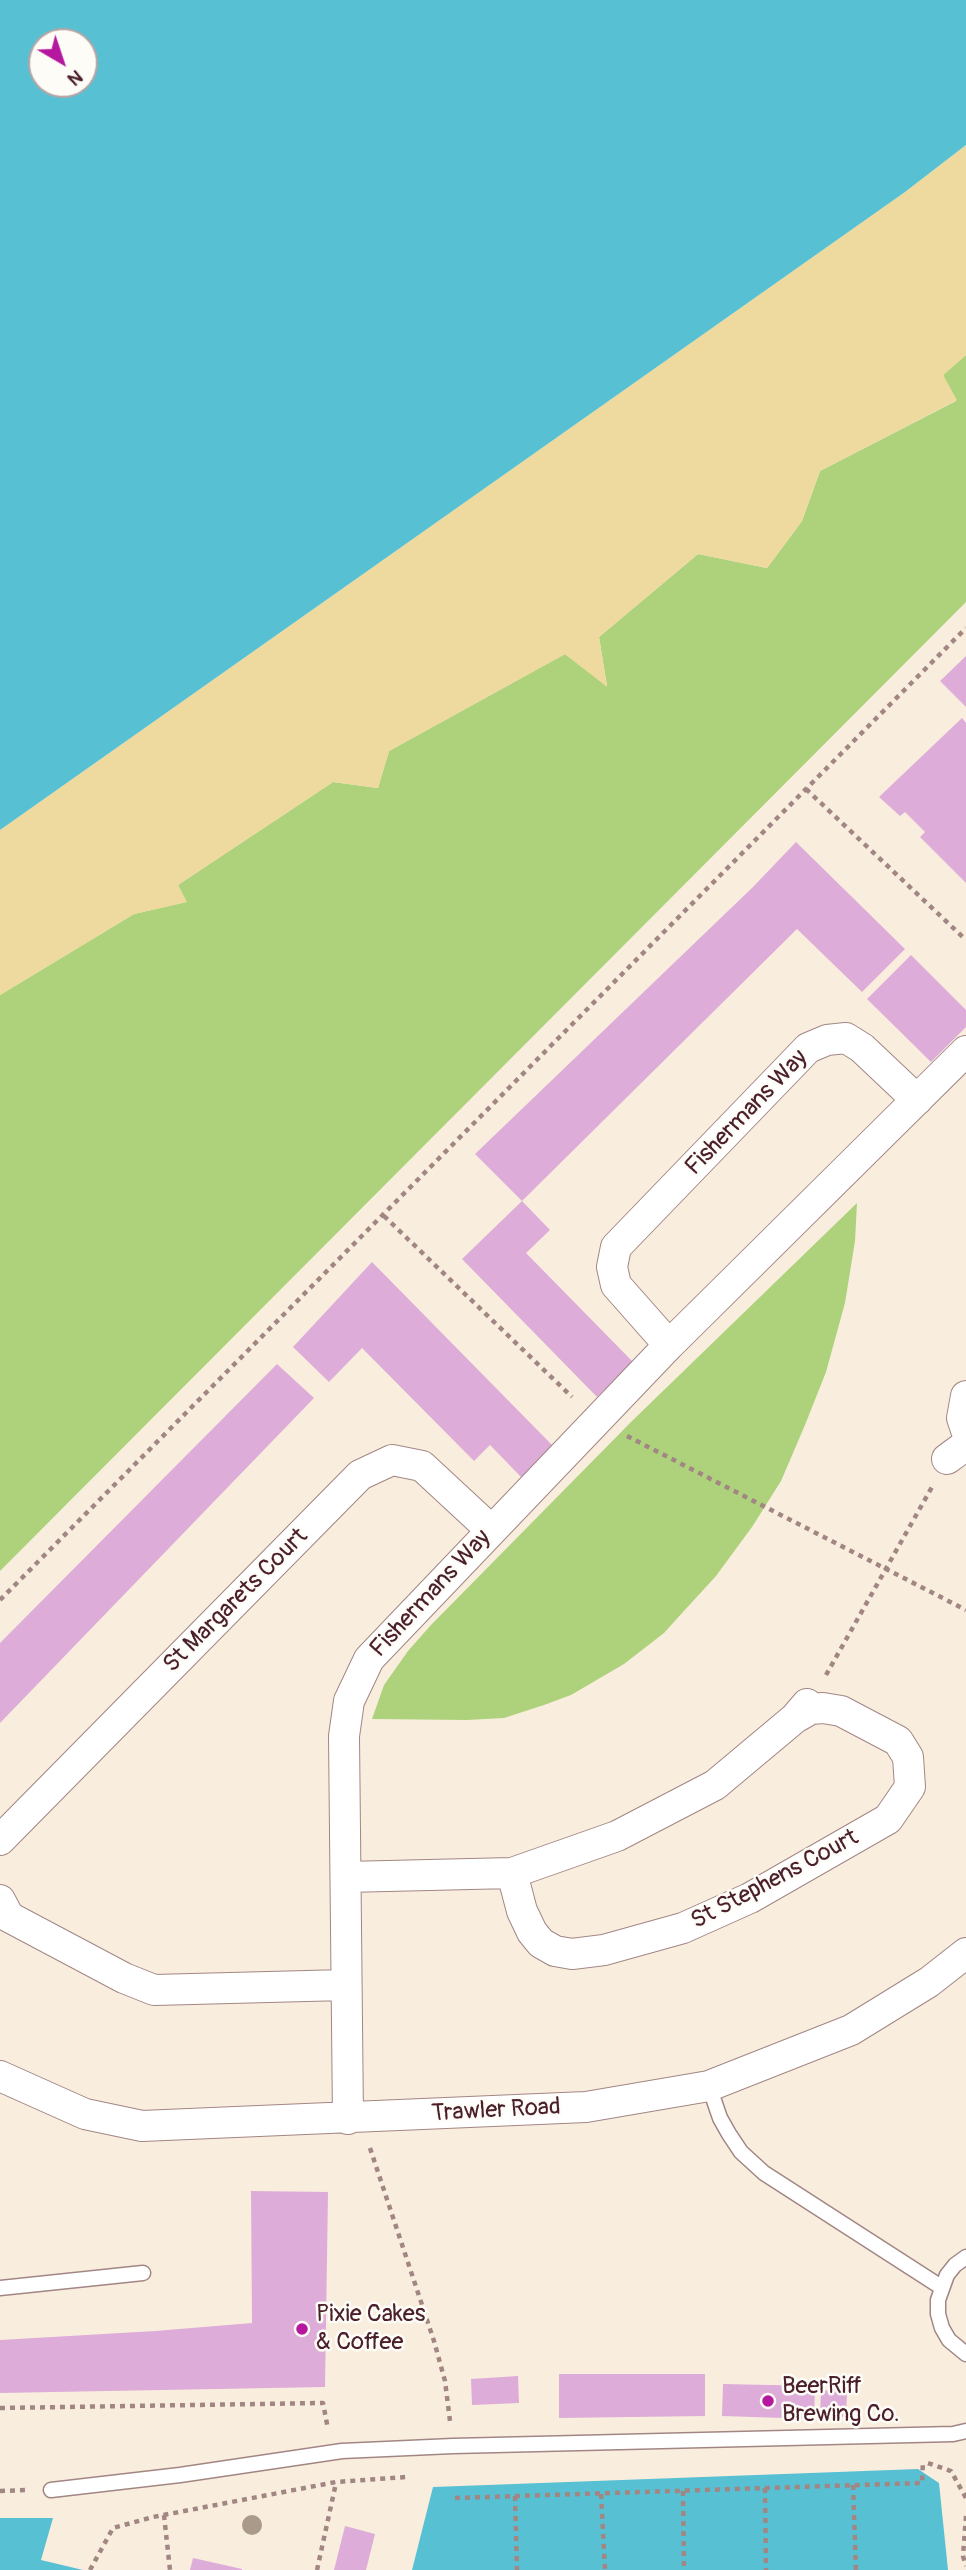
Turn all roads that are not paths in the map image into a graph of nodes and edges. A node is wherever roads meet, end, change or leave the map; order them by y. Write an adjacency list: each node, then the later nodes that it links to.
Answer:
1 (966, 1051): 2 (street, Fishermans Way)
2 (917, 1100): 3 (street, Fishermans Way); 3 (street, Fishermans Way)
3 (669, 1345): 6 (street, Fishermans Way)
4 (966, 1396): 5 (street)
5 (966, 1430)
6 (491, 1531): 9 (street, St Margarets Court); 11 (street, Fishermans Way)
7 (817, 1692): 8 (street, St Stephens Court)
8 (795, 1718): 10 (street, St Stephens Court); 10 (street, St Stephens Court)
9 (0, 1840)
10 (512, 1873): 11 (street, St Stephens Court)
11 (346, 1877): 14 (street, Fishermans Way)
12 (0, 1900): 14 (street)
13 (966, 1953): 16 (street, Trawler Road)
14 (345, 1985): 17 (street, Fishermans Way)
15 (0, 2076): 17 (street, Trawler Road)
16 (709, 2086): 17 (street, Trawler Road); 20 (lane)
17 (357, 2118)
18 (966, 2257): 20 (lane)
19 (143, 2273): 21 (lane)
20 (941, 2287): 22 (lane)
21 (0, 2288)
22 (966, 2354)
23 (966, 2431): 24 (lane)
24 (51, 2490)

